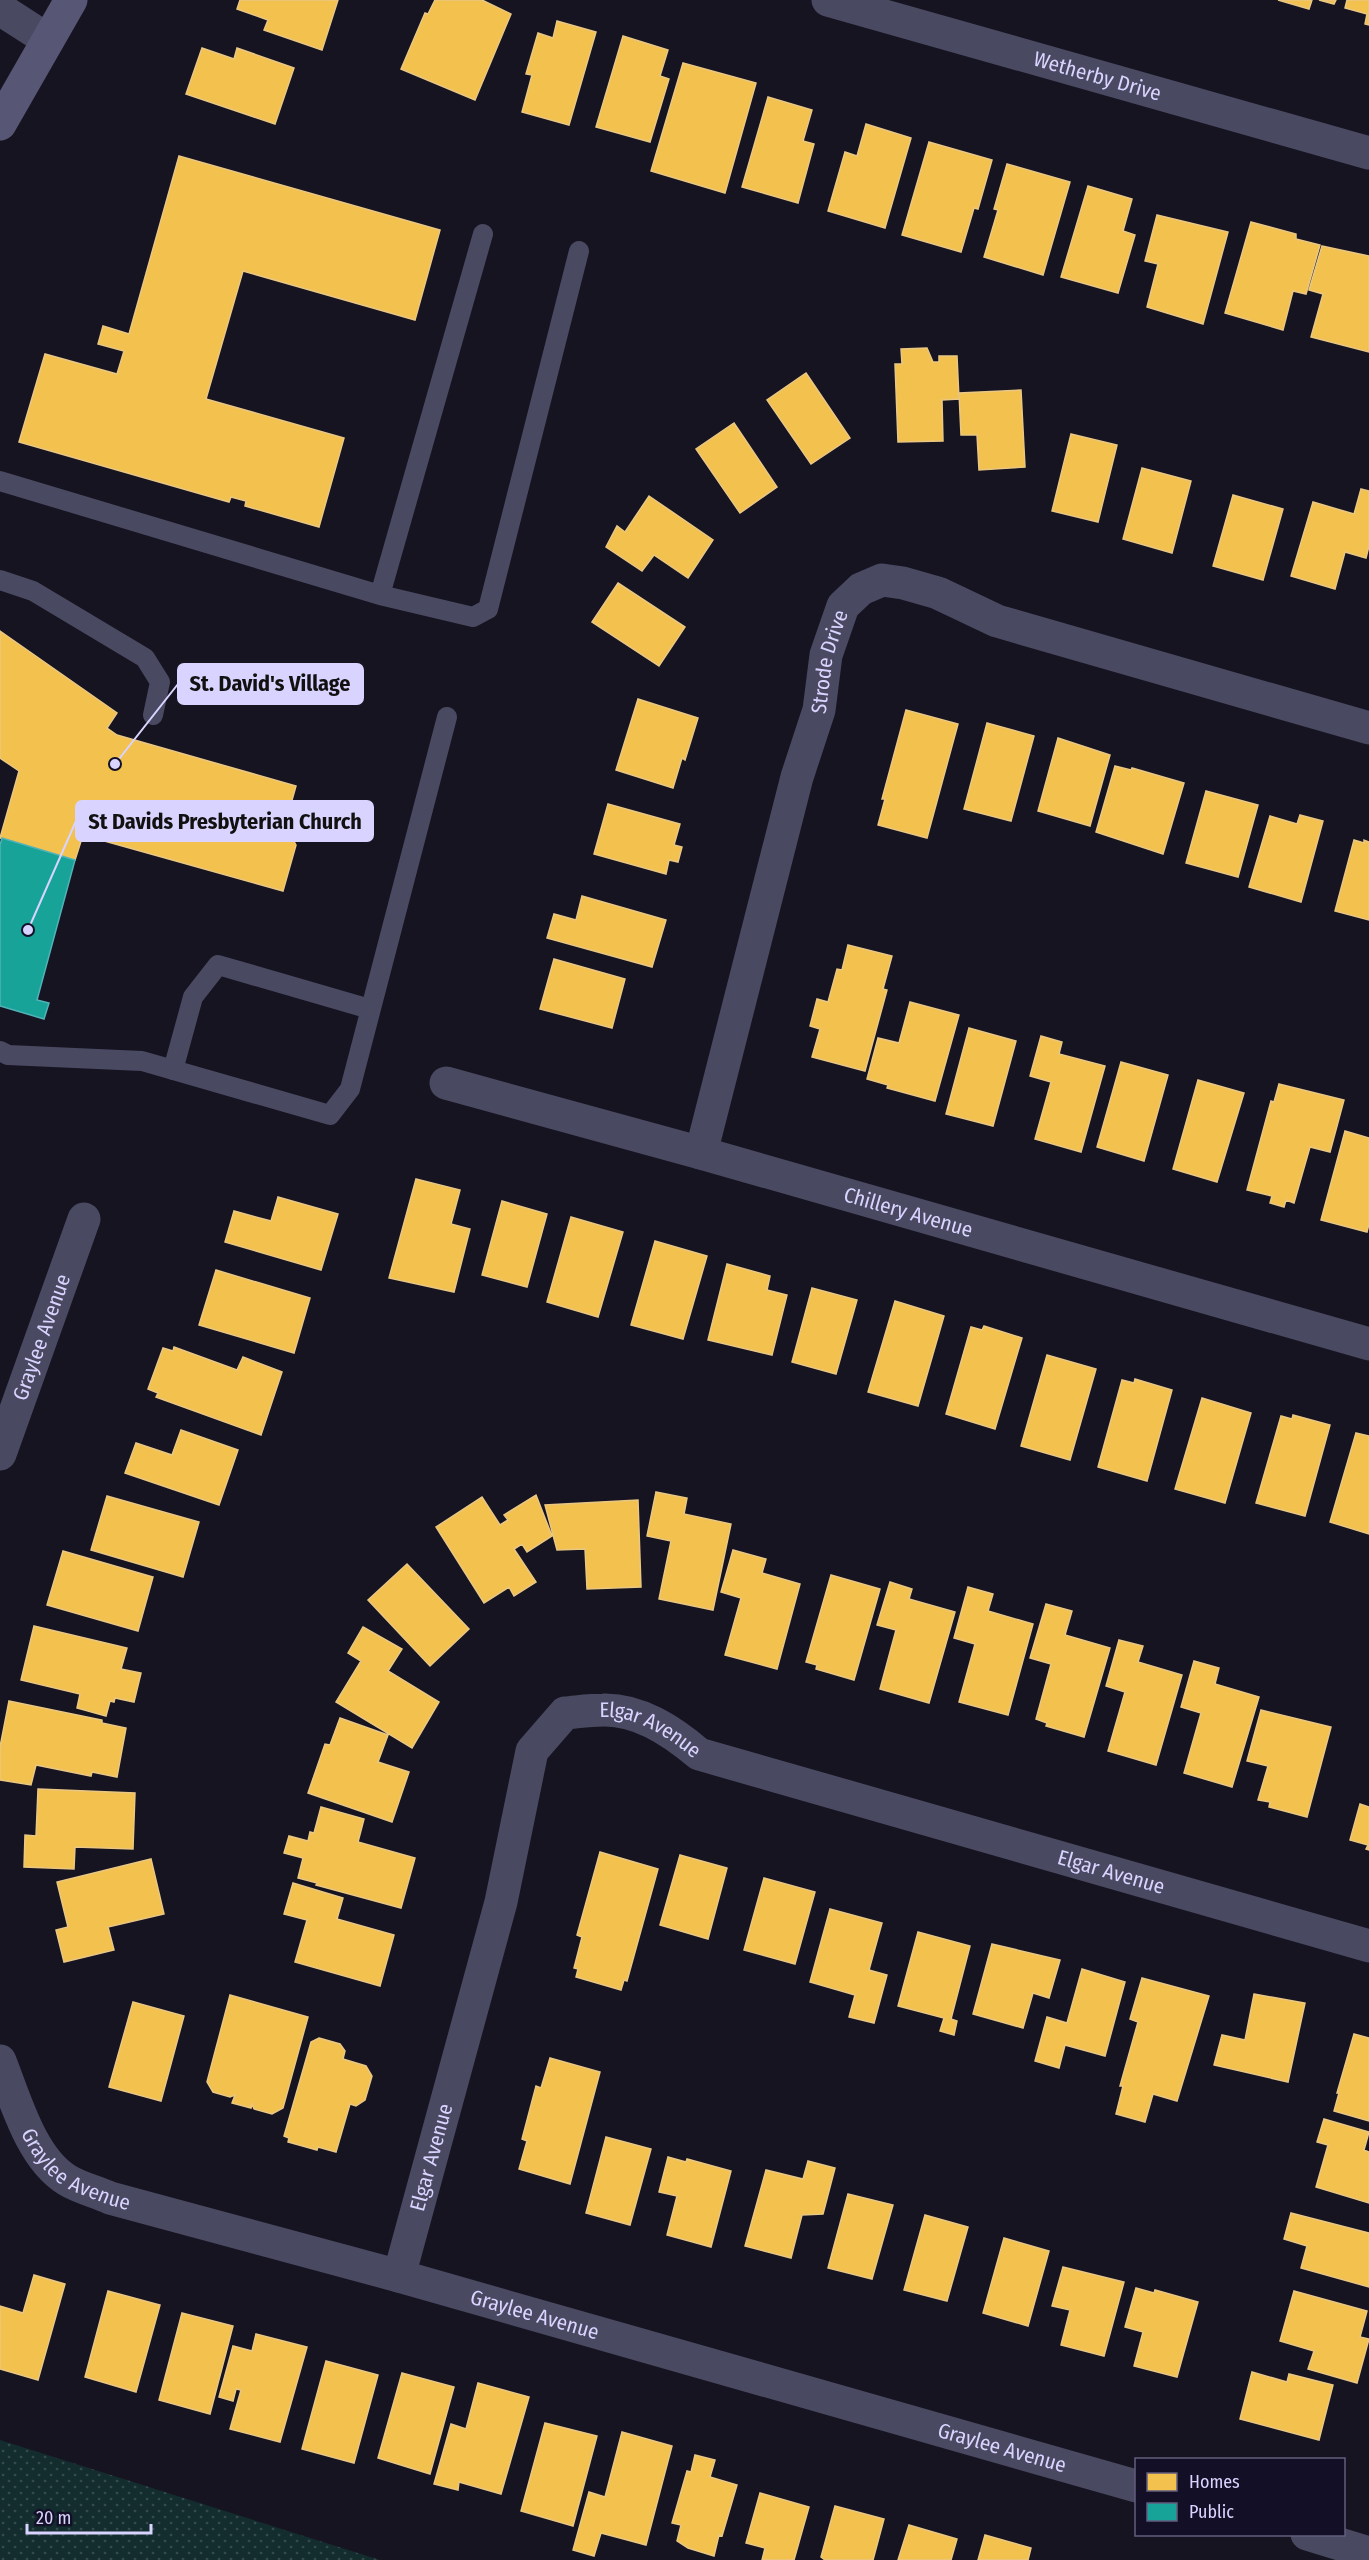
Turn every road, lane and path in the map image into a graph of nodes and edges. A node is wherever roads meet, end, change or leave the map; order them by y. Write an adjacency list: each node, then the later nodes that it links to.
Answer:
1 (71, 0): 4 (main road)
2 (832, 1): 6 (street, Wetherby Drive)
3 (0, 9): 4 (street)
4 (48, 40): 5 (main road)
5 (0, 124)
6 (1369, 153)
7 (483, 234): 11 (lane)
8 (579, 251): 11 (lane)
9 (0, 481): 11 (lane)
10 (0, 580): 12 (lane)
11 (380, 595)
12 (153, 715)
13 (447, 717): 15 (lane)
14 (1369, 728): 19 (street, Strode Drive)
15 (370, 1009): 17 (lane); 17 (lane)
16 (0, 1051): 17 (lane)
17 (173, 1070)
18 (446, 1083): 19 (street, Chillery Avenue)
19 (701, 1153): 21 (street, Chillery Avenue)
20 (84, 1219): 22 (street, Graylee Avenue)
21 (1369, 1344)
22 (0, 1454)
23 (1369, 1946): 25 (street, Elgar Avenue)
24 (0, 2061): 25 (street, Graylee Avenue)
25 (399, 2276): 26 (street, Graylee Avenue)
26 (1135, 2485)
27 (1310, 2536): 28 (street)
28 (1369, 2553)

